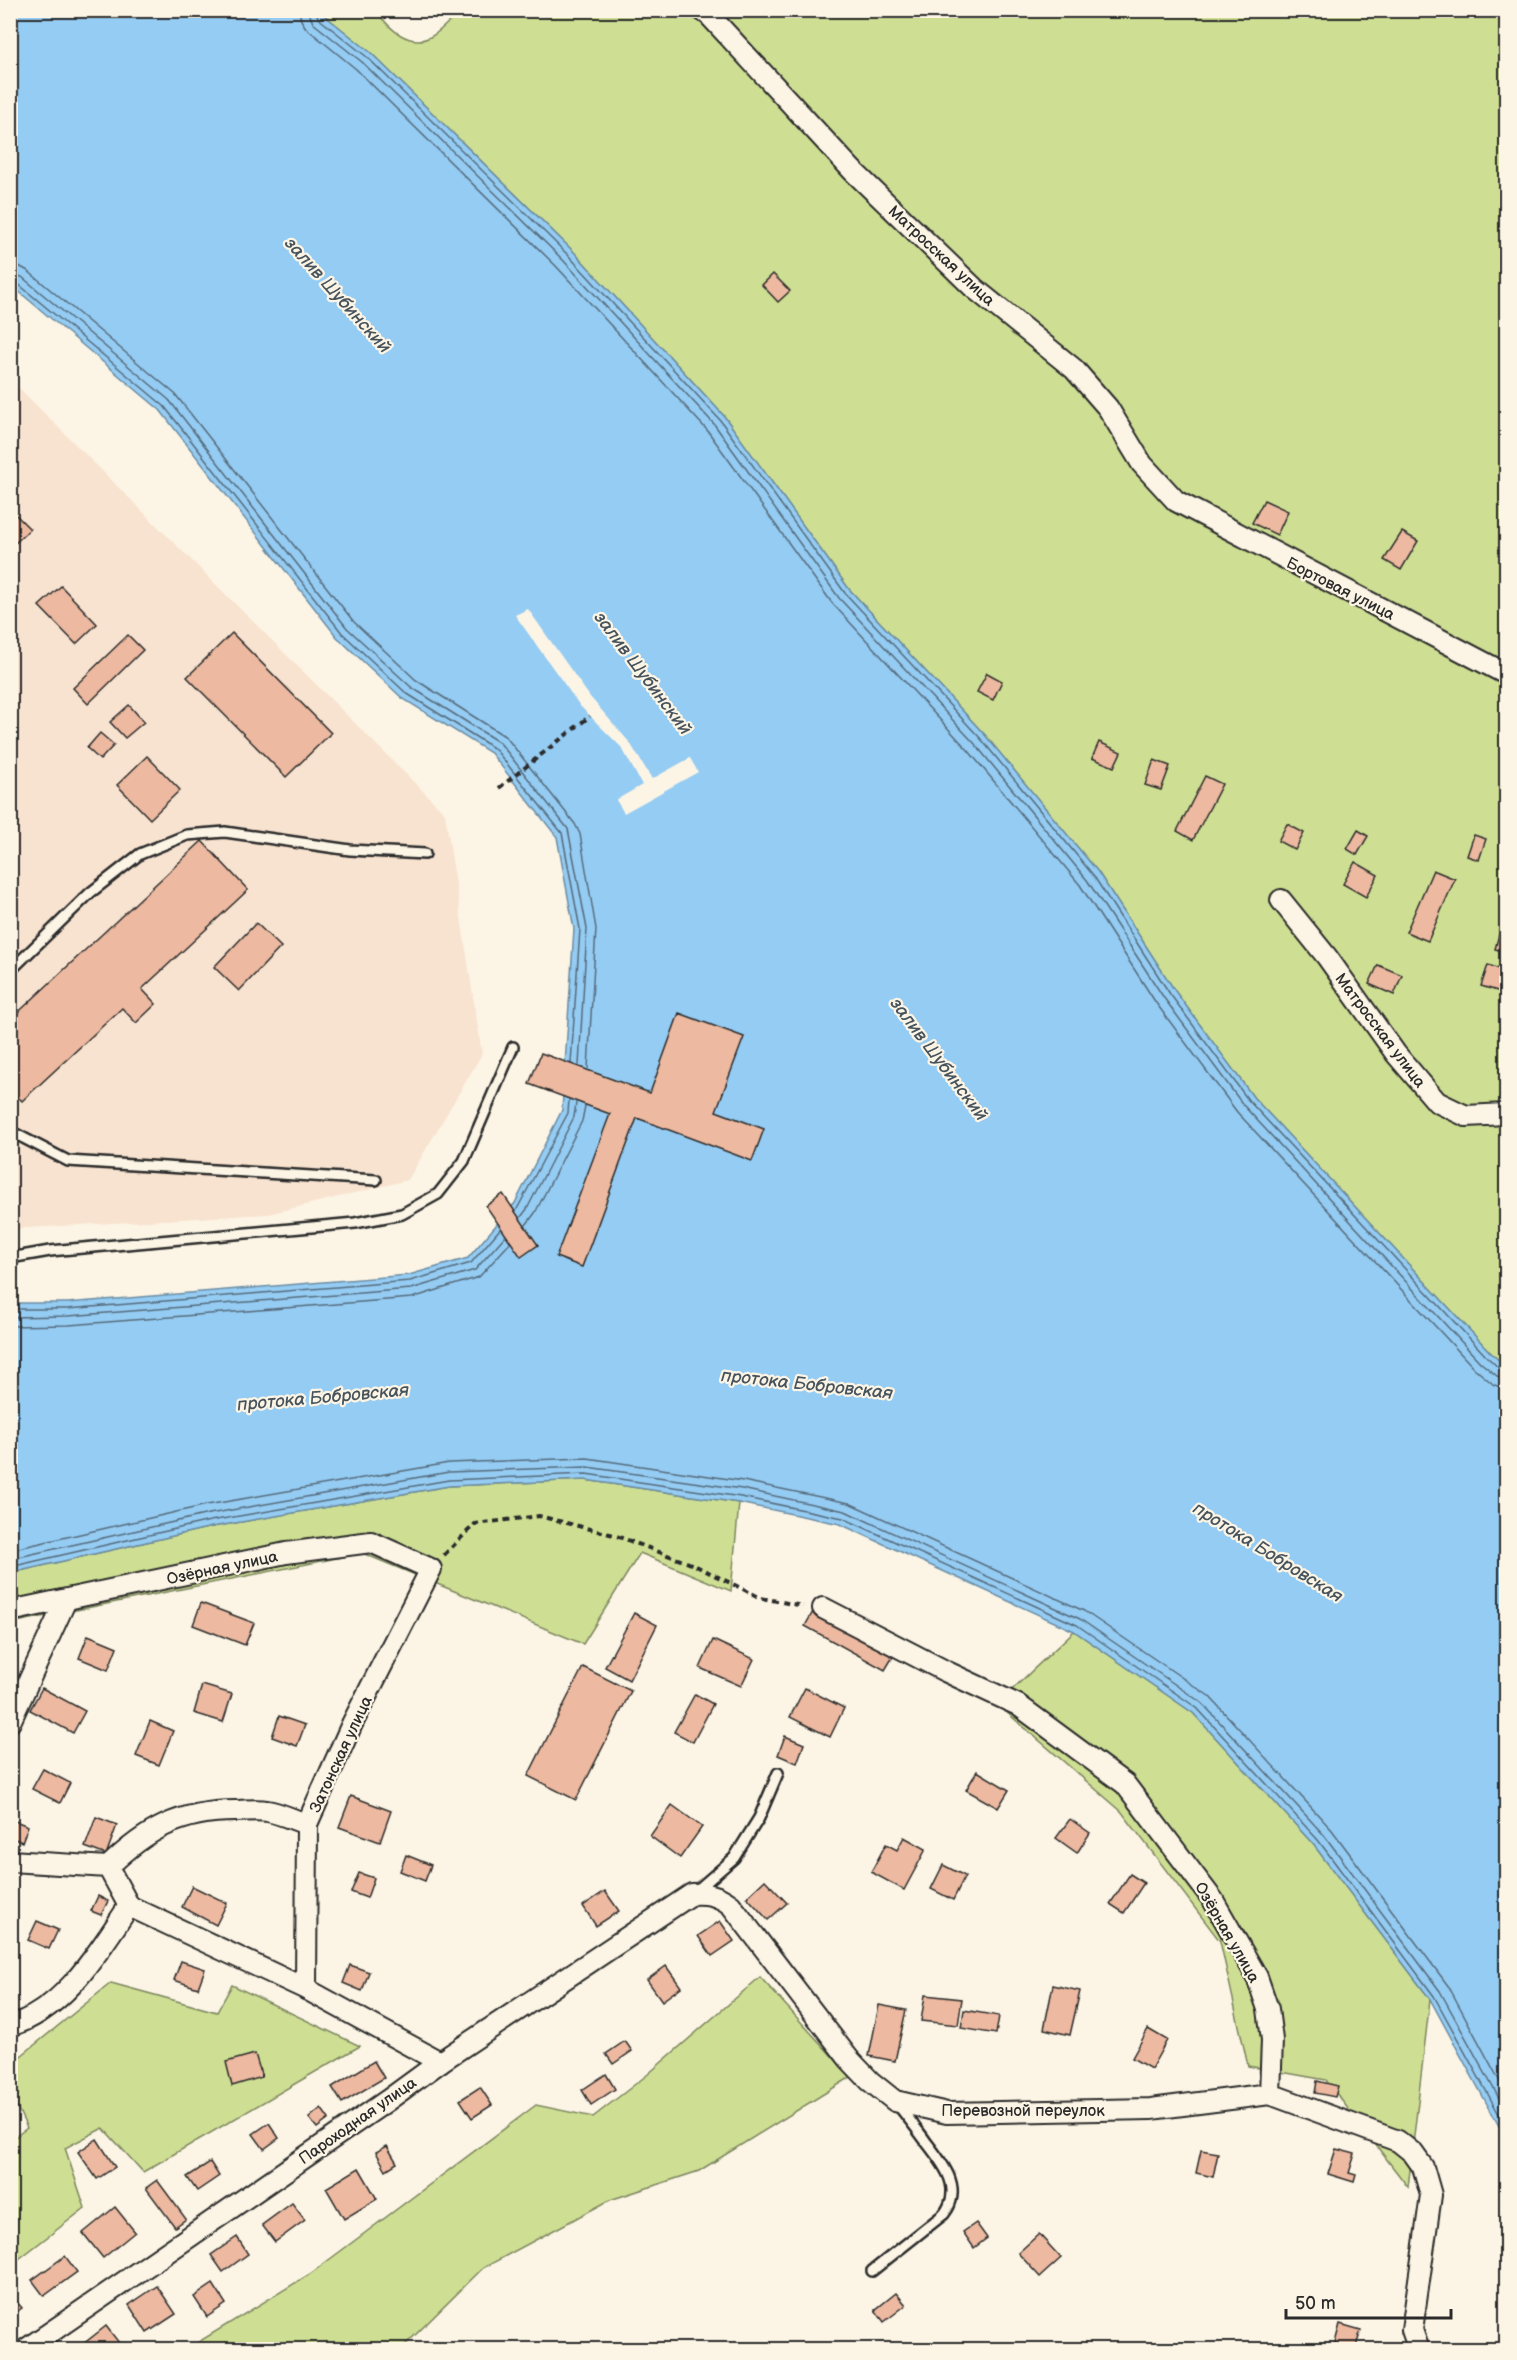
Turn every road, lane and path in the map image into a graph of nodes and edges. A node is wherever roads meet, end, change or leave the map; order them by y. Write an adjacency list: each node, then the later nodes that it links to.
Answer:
1 (702, 10): 2 (street, Матросская улица)
2 (1176, 501): 3 (street, Бортовая улица)
3 (1506, 674)
4 (590, 716): 5 (path)
5 (499, 788)
6 (425, 854): 8 (lane)
7 (1281, 900): 10 (street, Матросская улица)
8 (10, 971)
9 (513, 1047): 13 (lane)
10 (1506, 1114)
11 (10, 1131): 12 (lane)
12 (376, 1180)
13 (10, 1258)
14 (431, 1569): 15 (street, Озёрная улица); 16 (path); 20 (street, Затонская улица)
15 (66, 1600): 17 (street, Озёрная улица); 18 (street)
16 (823, 1608): 28 (street, Озёрная улица)
17 (10, 1611)
18 (10, 1722)
19 (778, 1773): 23 (lane)
20 (307, 1824): 22 (street); 25 (street, Затонская улица)
21 (10, 1861): 22 (street)
22 (108, 1867): 24 (street)
23 (692, 1894): 27 (street, Пароходная улица); 29 (street, Перевозной переулок)
24 (129, 1906): 25 (street); 26 (street)
25 (306, 1989): 27 (street)
26 (10, 2026)
27 (440, 2062): 31 (street, Пароходная улица)
28 (1270, 2094): 29 (street, Перевозной переулок); 32 (street)
29 (895, 2101): 30 (lane)
30 (872, 2271)
31 (25, 2349)
32 (1419, 2349)

